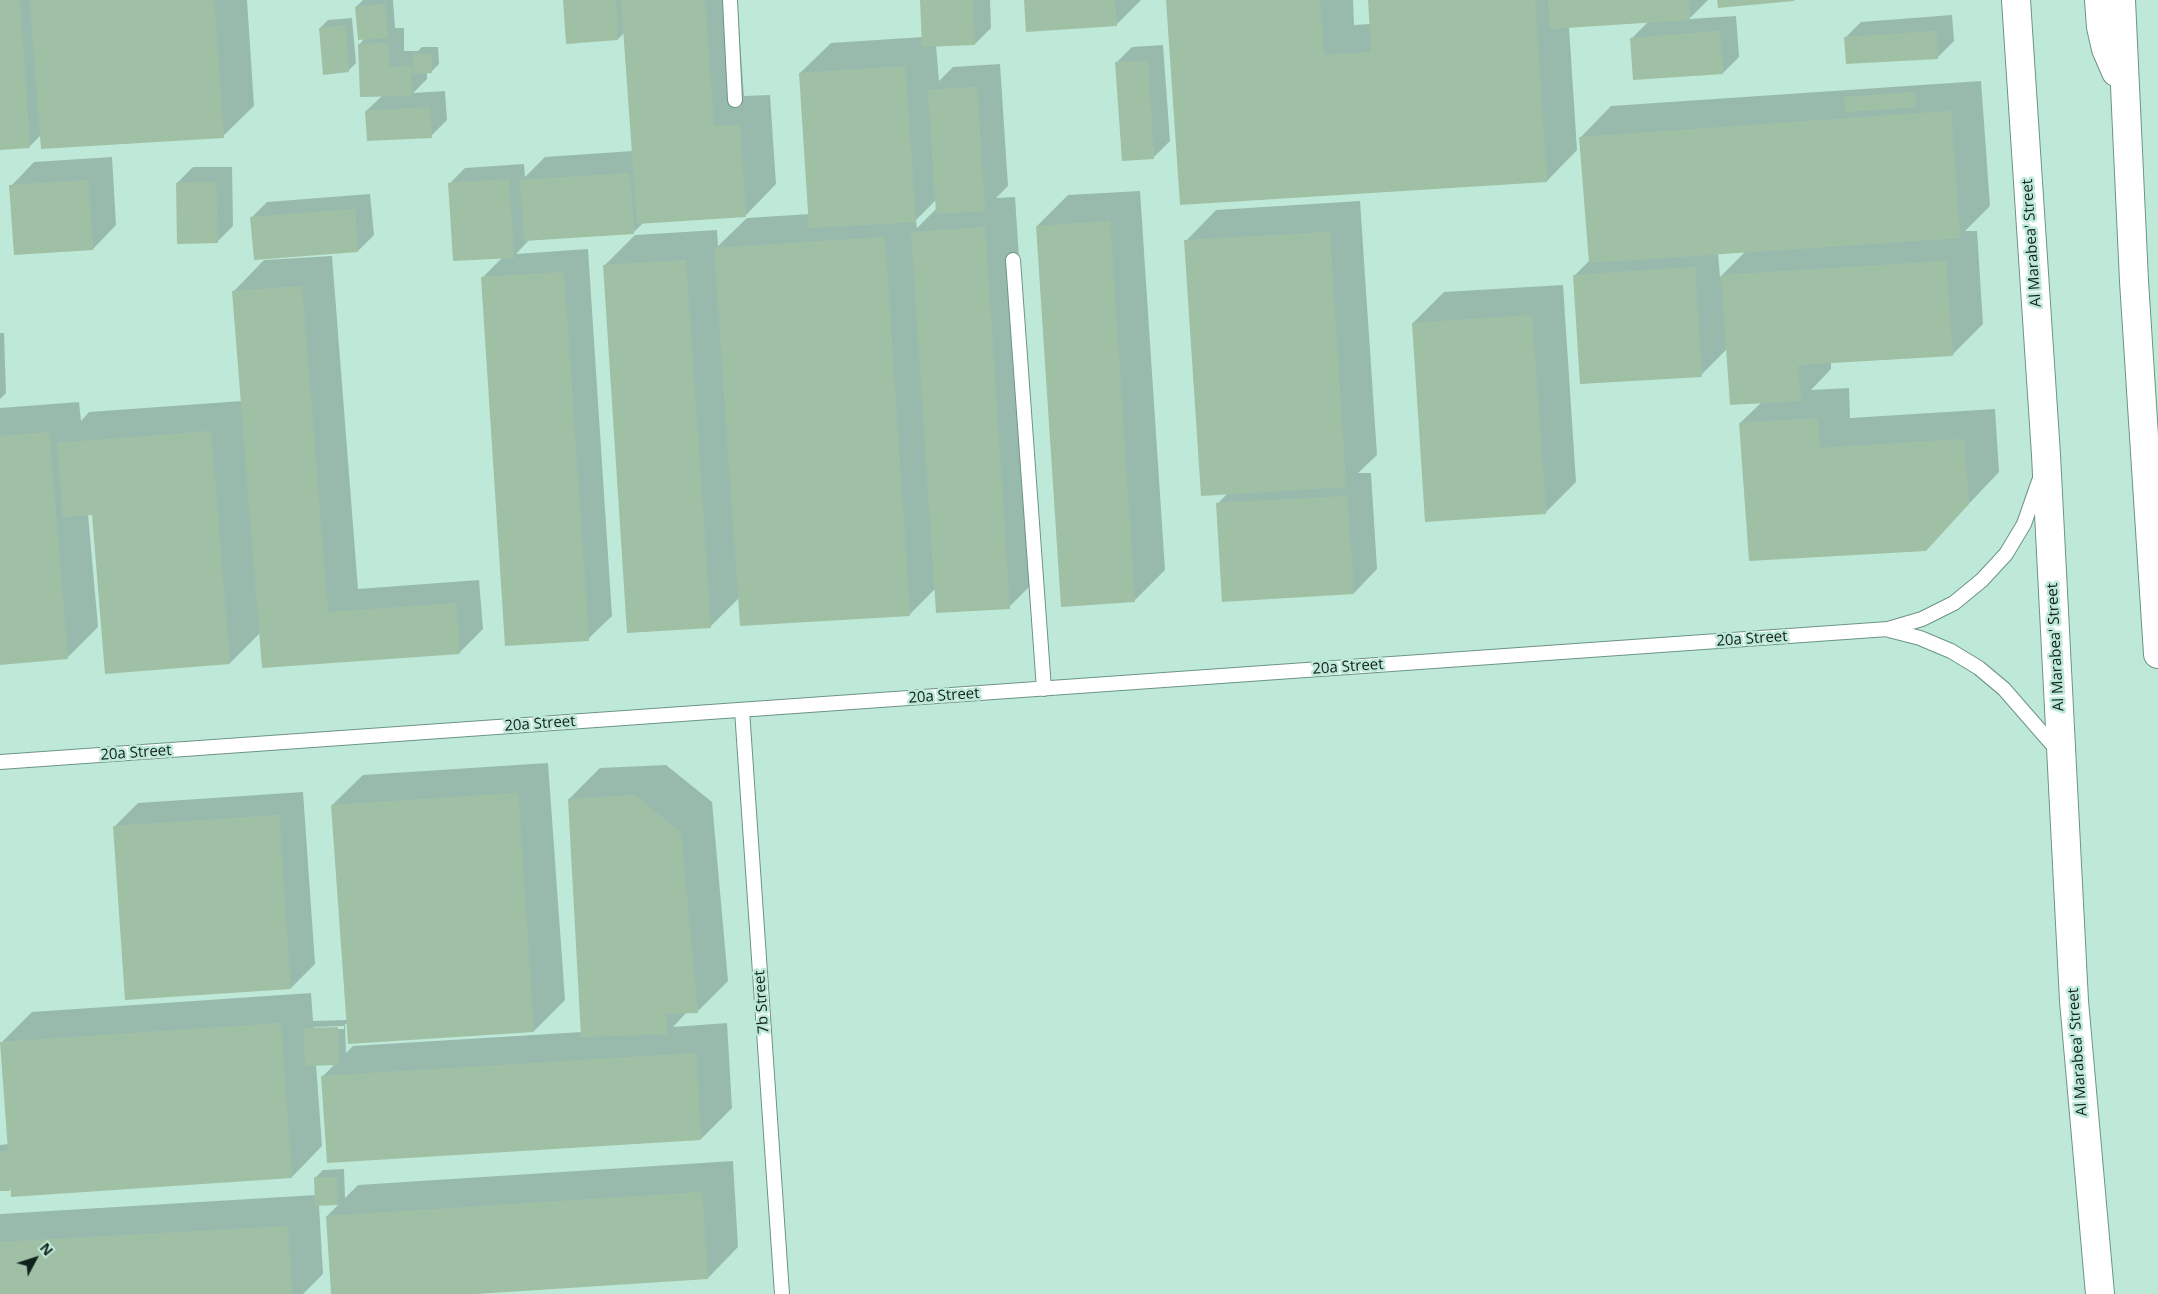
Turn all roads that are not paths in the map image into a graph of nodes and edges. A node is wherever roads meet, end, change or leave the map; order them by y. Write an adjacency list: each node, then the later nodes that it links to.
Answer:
1 (730, 0): 6 (lane)
2 (2016, 0): 8 (main road, Al Marabea' Street)
3 (2099, 0): 5 (main road)
4 (2121, 0): 5 (main road)
5 (2126, 89): 10 (main road)
6 (735, 100)
7 (1013, 260): 11 (lane)
8 (2046, 455): 9 (lane, 20a Street); 13 (main road, Al Marabea' Street)
9 (1888, 630): 11 (lane, 20a Street); 13 (lane, 20a Street)
10 (2158, 642)
11 (1044, 689): 12 (lane, 20a Street)
12 (742, 710): 14 (lane, 20a Street); 15 (lane, 7b Street)
13 (2062, 756): 16 (main road, Al Marabea' Street)
14 (0, 762)
15 (782, 1294)
16 (2100, 1294)

